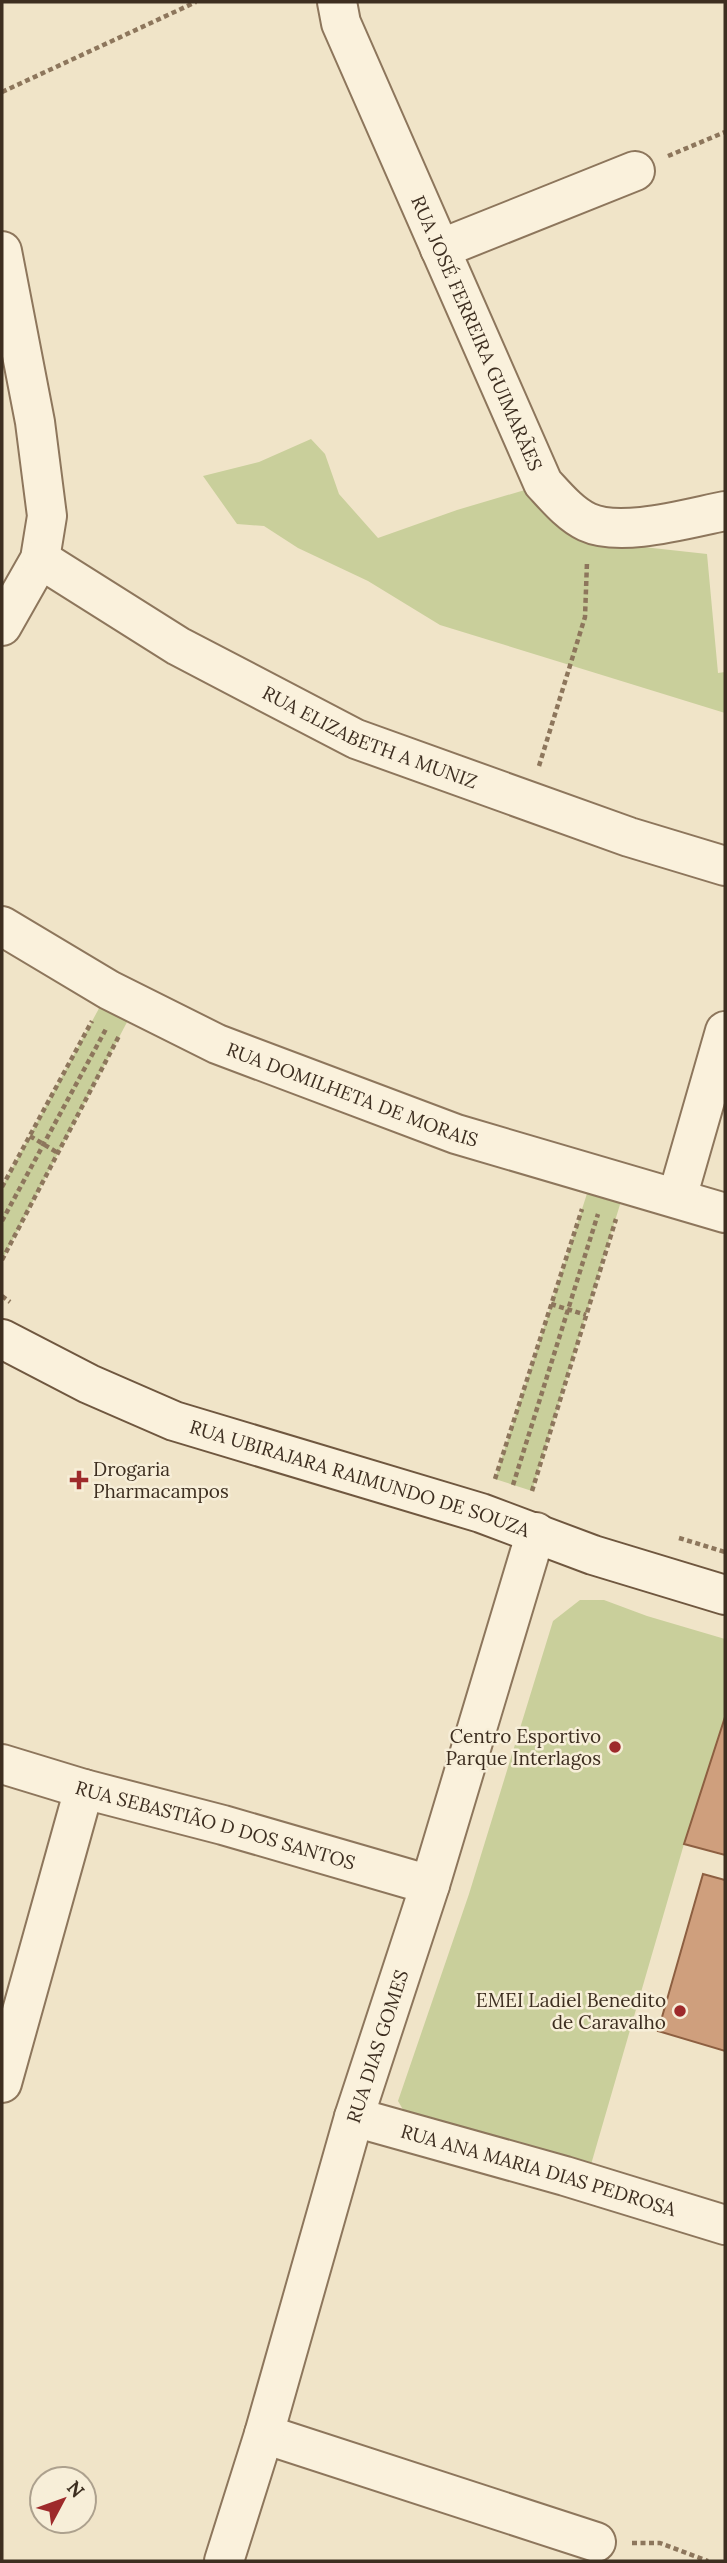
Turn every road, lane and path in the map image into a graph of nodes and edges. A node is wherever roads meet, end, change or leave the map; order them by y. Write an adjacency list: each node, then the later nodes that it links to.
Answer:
1 (196, 2): 3 (path)
2 (337, 2): 6 (street, RUA JOSÉ FERREIRA GUIMARÃES)
3 (2, 92)
4 (725, 132): 5 (path)
5 (635, 171): 6 (street)
6 (440, 249): 9 (street, RUA JOSÉ FERREIRA GUIMARÃES)
7 (2, 251): 10 (street)
8 (725, 511): 9 (street, RUA JOSÉ FERREIRA GUIMARÃES)
9 (588, 522): 12 (path)
10 (40, 559): 11 (street); 12 (street, RUA ELIZABETH A MUNIZ)
11 (2, 626)
12 (528, 802): 13 (street, RUA ELIZABETH A MUNIZ)
13 (725, 866)
14 (2, 926): 15 (street, RUA DOMILHETA DE MORAIS)
15 (123, 997): 17 (path); 18 (path); 19 (path); 20 (street, RUA DOMILHETA DE MORAIS)
16 (725, 1031): 22 (street)
17 (30, 1136): 18 (path); 21 (path)
18 (43, 1144): 19 (path); 24 (path)
19 (58, 1153): 25 (path)
20 (609, 1180): 22 (street, RUA DOMILHETA DE MORAIS); 26 (path); 27 (path); 28 (path)
21 (2, 1187)
22 (677, 1198): 23 (street, RUA DOMILHETA DE MORAIS)
23 (725, 1213)
24 (2, 1222)
25 (2, 1260)
26 (551, 1304): 27 (path); 30 (path)
27 (569, 1310): 28 (path); 31 (path)
28 (586, 1315): 32 (path)
29 (2, 1339): 33 (street, RUA UBIRAJARA RAIMUNDO DE SOUZA)
30 (495, 1479)
31 (513, 1485)
32 (543, 1495)
33 (536, 1532): 36 (street, RUA UBIRAJARA RAIMUNDO DE SOUZA); 39 (street, RUA DIAS GOMES)
34 (677, 1538): 35 (path)
35 (725, 1552)
36 (725, 1595)
37 (2, 1764): 38 (street, RUA SEBASTIÃO D DOS SANTOS)
38 (84, 1789): 39 (street, RUA SEBASTIÃO D DOS SANTOS); 40 (street)
39 (430, 1885): 41 (street, RUA DIAS GOMES)
40 (2, 2083)
41 (354, 2117): 42 (street, RUA ANA MARIA DIAS PEDROSA); 43 (street, RUA DIAS GOMES)
42 (725, 2225)
43 (264, 2434): 44 (street); 45 (street, RUA DIAS GOMES)
44 (596, 2542): 46 (path)
45 (224, 2561)
46 (708, 2561)

